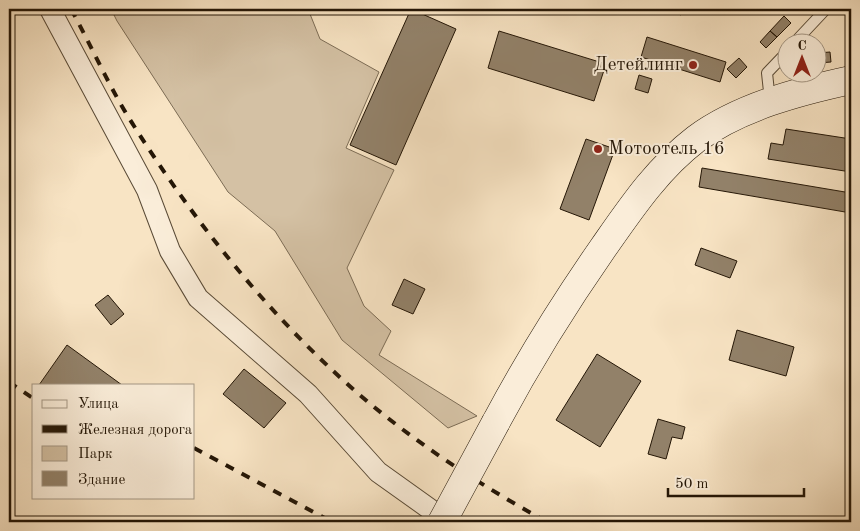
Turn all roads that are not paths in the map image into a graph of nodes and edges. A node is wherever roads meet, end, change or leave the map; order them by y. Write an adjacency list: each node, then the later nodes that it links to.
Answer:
1 (50, 9): 8 (street)
2 (826, 9): 3 (lane)
3 (804, 32)
4 (778, 61): 6 (lane)
5 (851, 80): 6 (main road)
6 (770, 102): 7 (main road, bridge)
7 (442, 522)
8 (448, 522)

